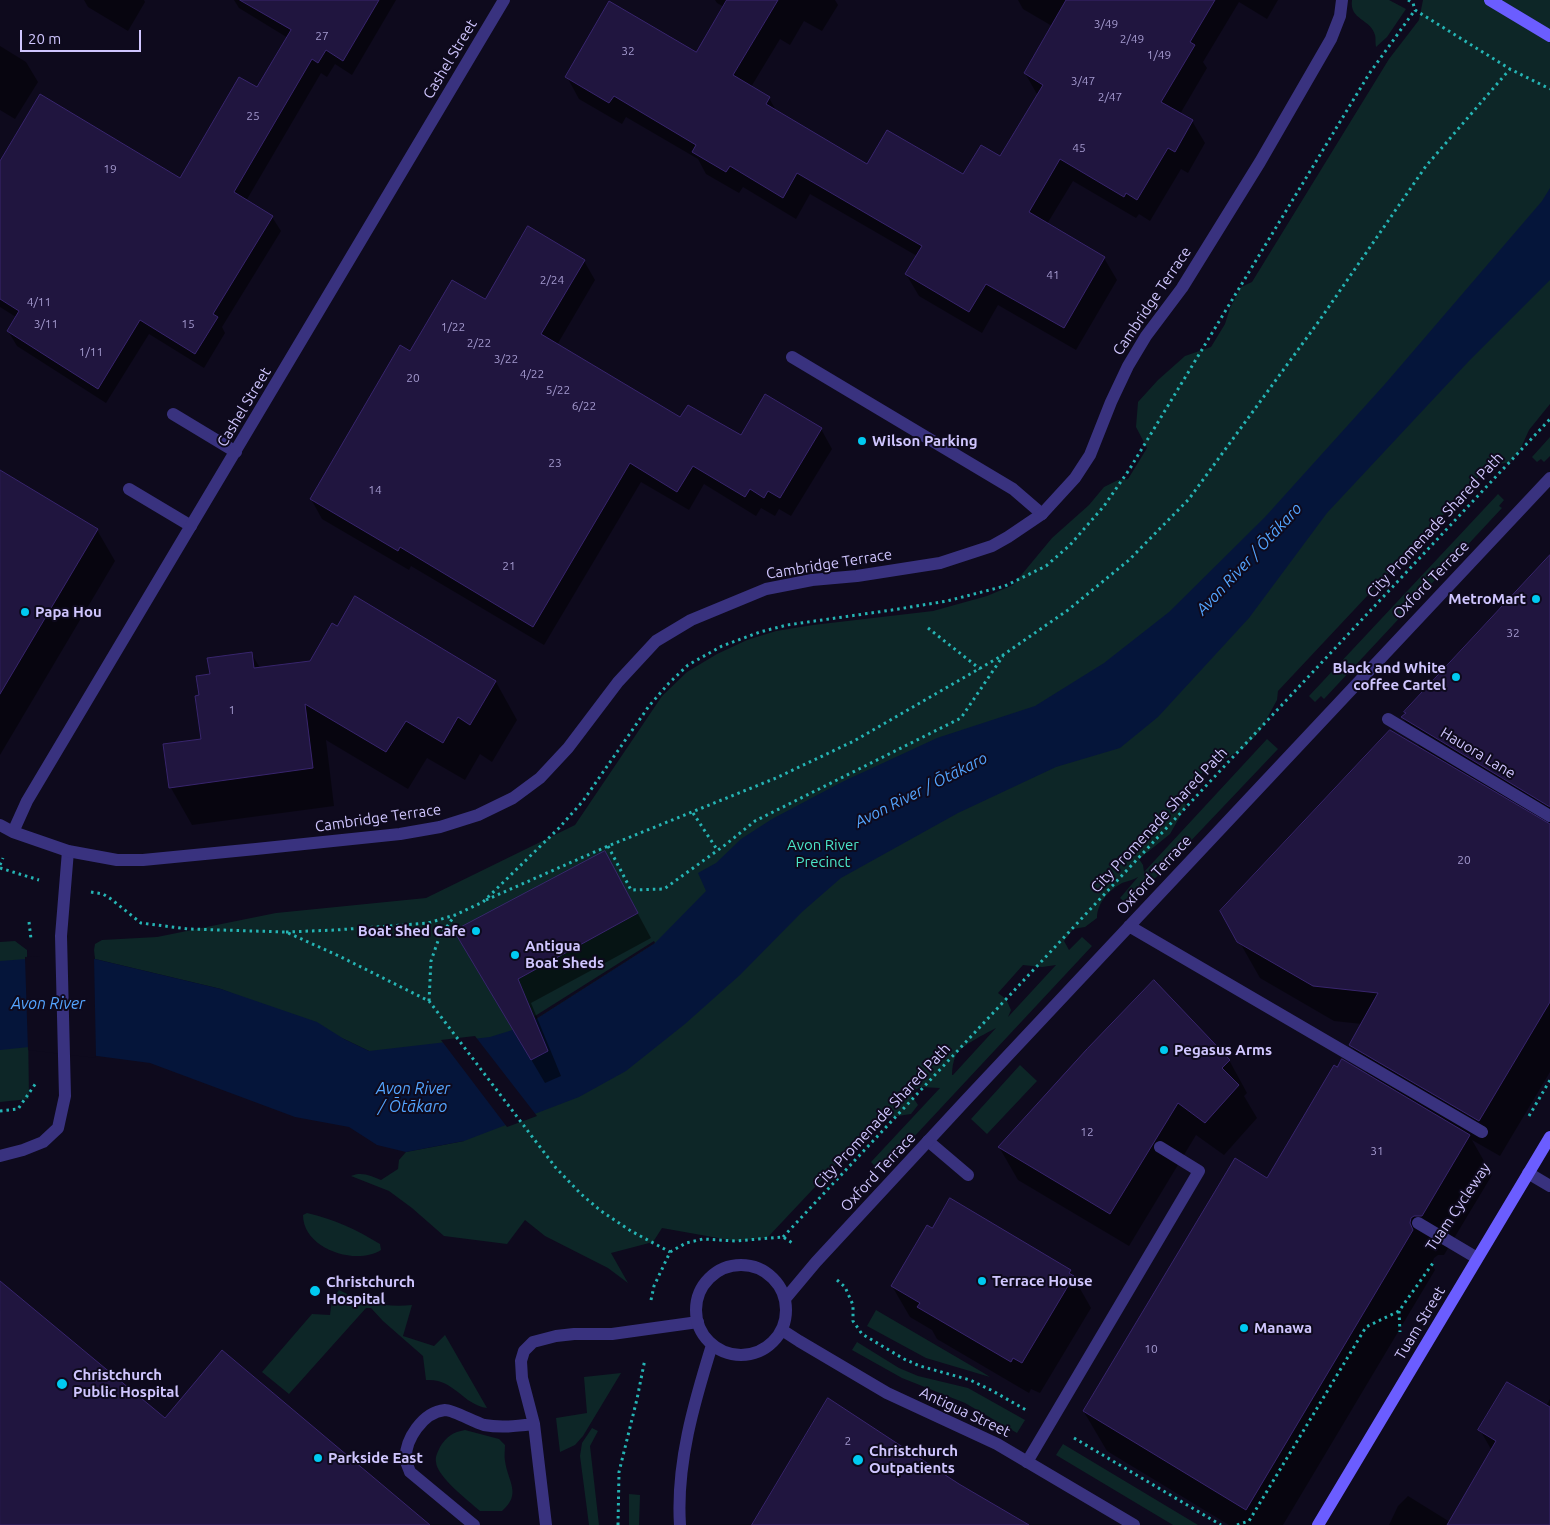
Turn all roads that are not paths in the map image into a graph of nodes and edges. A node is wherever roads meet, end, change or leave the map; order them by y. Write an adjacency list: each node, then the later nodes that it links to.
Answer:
1 (504, 0): 7 (street, Cashel Street)
2 (1342, 0): 10 (street, Cambridge Terrace)
3 (1490, 0): 4 (main road)
4 (1550, 36)
5 (792, 357): 10 (street)
6 (173, 414): 7 (street)
7 (236, 452): 11 (street, Cashel Street)
8 (1550, 478): 17 (street, Oxford Terrace)
9 (129, 489): 11 (street)
10 (1042, 514): 16 (street, Cambridge Terrace)
11 (191, 526): 15 (street, Cashel Street)
12 (1388, 719): 13 (street, Hauora Lane)
13 (1550, 816)
14 (0, 825): 15 (street, Cambridge Terrace)
15 (13, 832): 16 (street, Cambridge Terrace)
16 (68, 851): 22 (street)
17 (1129, 926): 18 (street); 20 (street, Oxford Terrace)
18 (1482, 1132)
19 (1550, 1137): 23 (main road, Tuam Street)
20 (928, 1141): 24 (street); 28 (street, Oxford Terrace)
21 (1160, 1147): 33 (street)
22 (0, 1156)
23 (1528, 1173): 25 (street); 27 (main road, Tuam Street)
24 (968, 1175)
25 (1550, 1186)
26 (1418, 1223): 27 (street)
27 (1478, 1258): 38 (main road, Tuam Street)
28 (785, 1299): 29 (street); 30 (street)
29 (698, 1322): 31 (street); 32 (street)
30 (782, 1330): 31 (street); 33 (street, Antigua Street)
31 (712, 1345): 36 (street)
32 (534, 1424): 34 (street); 35 (street)
33 (1027, 1462): 37 (street, Antigua Street)
34 (474, 1525)
35 (546, 1525)
36 (680, 1525)
37 (1134, 1525)
38 (1318, 1525)

